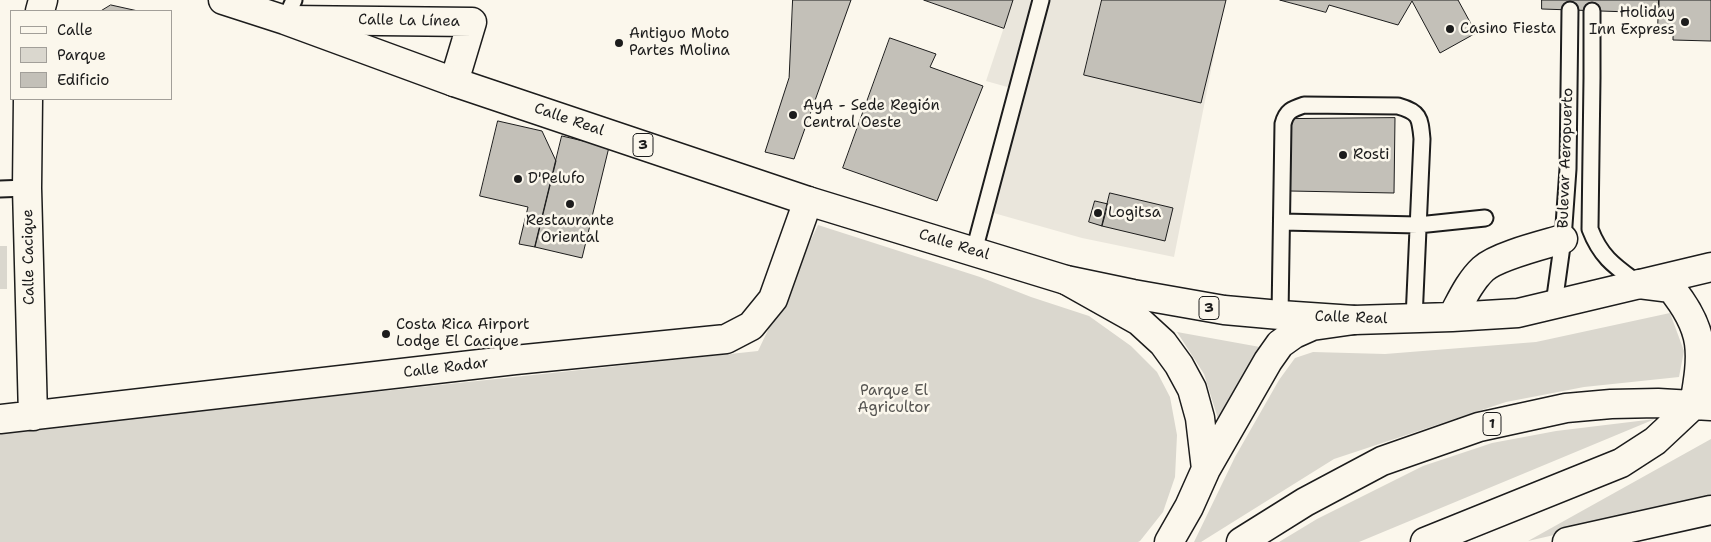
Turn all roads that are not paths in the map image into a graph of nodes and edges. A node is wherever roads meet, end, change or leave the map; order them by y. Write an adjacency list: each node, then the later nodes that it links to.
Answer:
1 (223, 0): 3 (main road, Calle Real / 3)
2 (1041, 0): 17 (lane)
3 (289, 10): 6 (main road, Calle Real / 3); 6 (main road, Calle La Línea)
4 (1570, 10): 8 (lane, Bulevar Aeropuerto)
5 (1592, 11): 9 (lane, Bulevar Aeropuerto)
6 (454, 82): 12 (main road, Calle Real / 3)
7 (28, 100): 10 (main road, Calle Cacique)
8 (1568, 169): 9 (lane); 16 (lane, Bulevar Aeropuerto)
9 (1591, 169): 20 (lane, Bulevar Aeropuerto)
10 (27, 188): 11 (lane); 27 (main road, Calle Cacique)
11 (0, 189)
12 (808, 201): 17 (main road, Calle Real / 3); 27 (main road, Calle Radar)
13 (1486, 218): 15 (lane)
14 (1282, 222): 15 (lane); 15 (lane); 22 (lane)
15 (1418, 225): 24 (lane)
16 (1563, 239): 21 (lane, Bulevar Aeropuerto); 23 (main road)
17 (974, 251): 19 (main road, Calle Real / 3)
18 (1711, 267): 20 (main road, Calle Real / 3)
19 (1066, 280): 22 (main road, Calle Real / 3); 29 (main road)
20 (1639, 284): 21 (main road, Calle Real / 3); 26 (main road)
21 (1554, 304): 23 (main road, Calle Real / 3)
22 (1280, 315): 25 (main road, Calle Real / 3)
23 (1452, 317): 24 (main road, Calle Real / 3)
24 (1414, 319): 25 (main road, Calle Real / 3)
25 (1354, 320): 29 (main road)
26 (1705, 400): 32 (main road, 1); 33 (main road)
27 (33, 416): 28 (main road, Calle Radar)
28 (0, 419)
29 (1206, 469): 31 (main road)
30 (1711, 510): 34 (main road)
31 (1168, 542)
32 (1241, 542)
33 (1425, 542)
34 (1567, 542)

